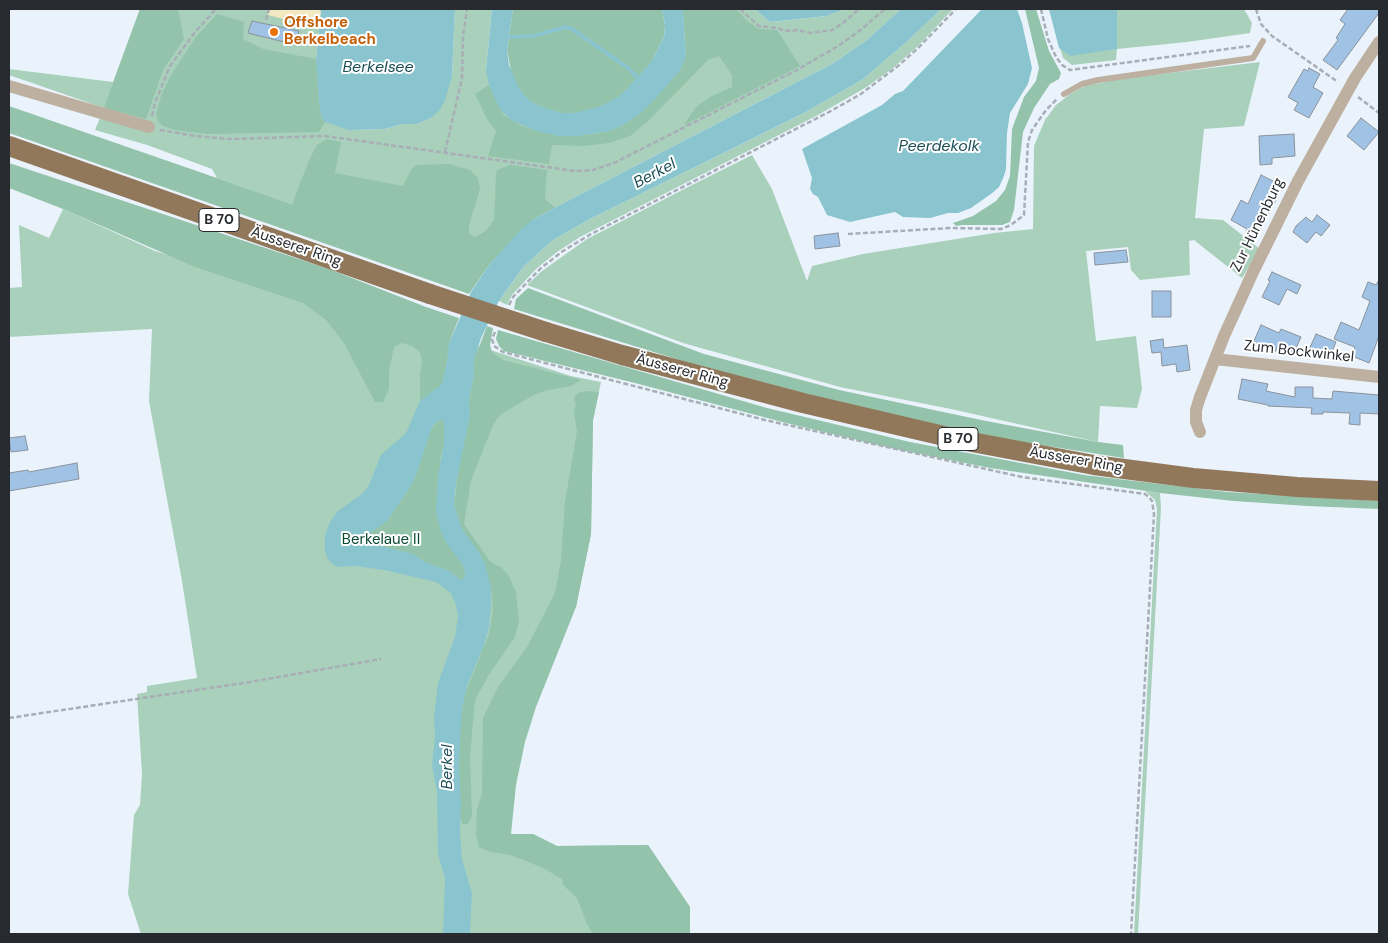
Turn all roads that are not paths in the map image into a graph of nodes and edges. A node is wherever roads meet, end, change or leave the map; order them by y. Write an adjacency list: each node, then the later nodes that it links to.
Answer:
1 (1264, 41): 4 (lane)
2 (1379, 42): 7 (street, Zur Hünenburg)
3 (9, 86): 5 (street)
4 (1064, 94)
5 (149, 127)
6 (9, 146): 10 (main road, Äusserer Ring / B 70, bridge)
7 (1215, 359): 8 (street, Zum Bockwinkel); 9 (street, Zur Hünenburg)
8 (1379, 378)
9 (1200, 432)
10 (1379, 491)

